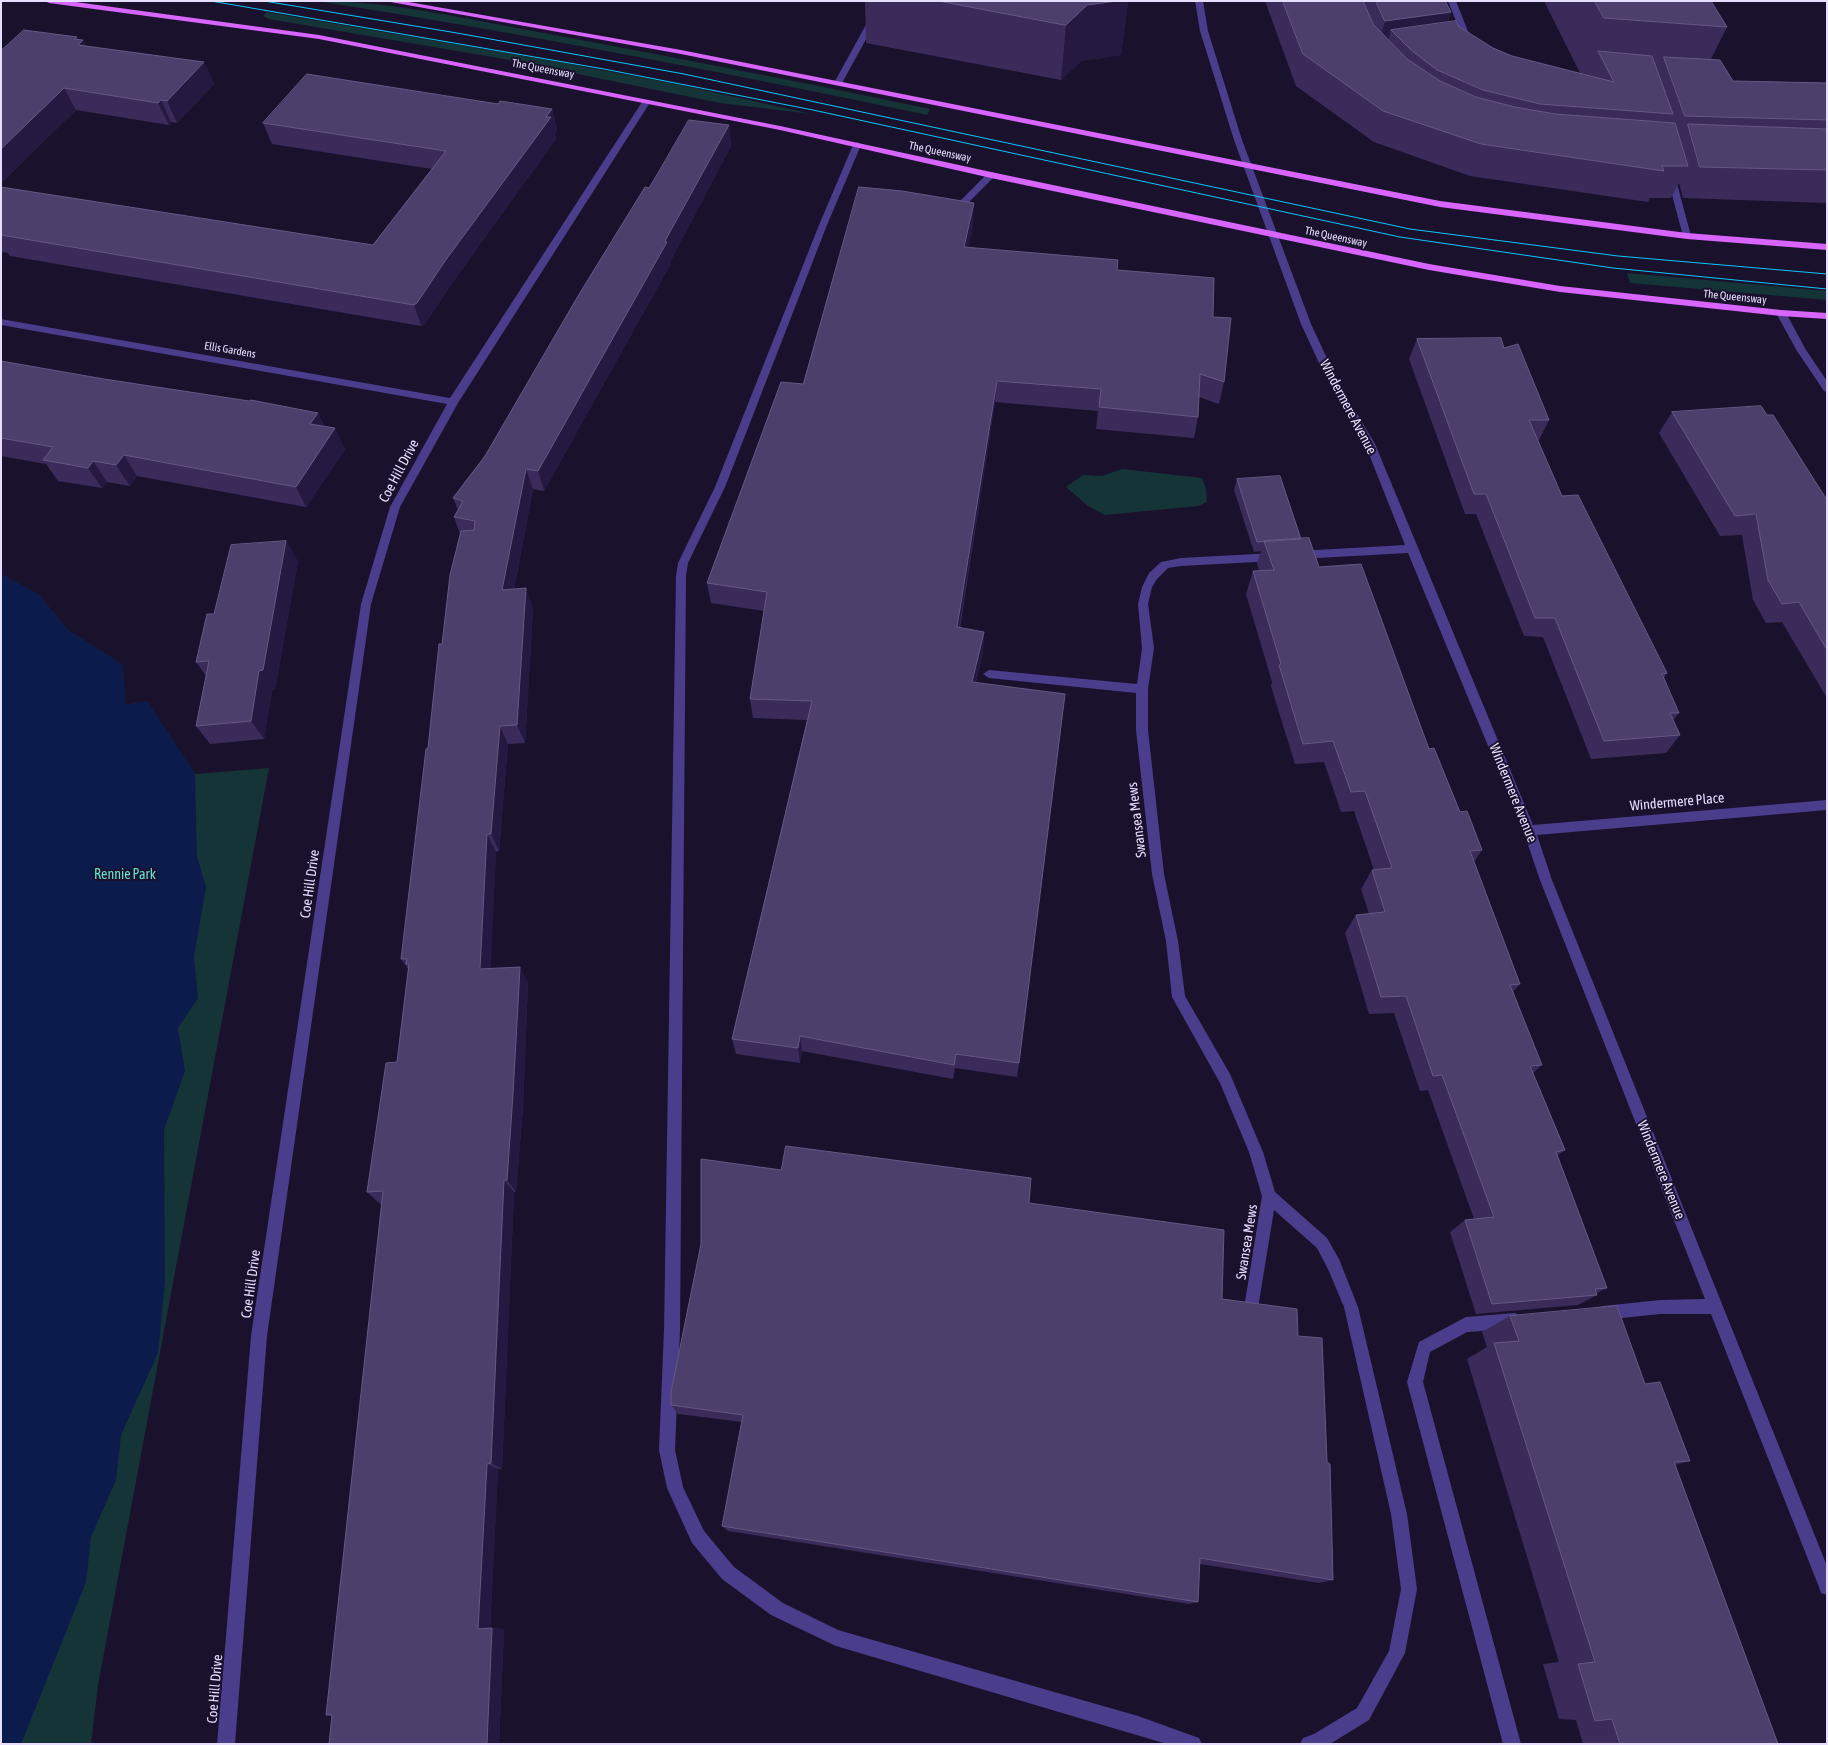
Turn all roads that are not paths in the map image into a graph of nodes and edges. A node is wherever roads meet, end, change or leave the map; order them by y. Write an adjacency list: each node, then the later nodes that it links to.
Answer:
1 (49, 1): 8 (main road, The Queensway)
2 (389, 1): 7 (main road)
3 (883, 1): 7 (street)
4 (1199, 1): 10 (street, Windermere Avenue)
5 (1452, 1): 6 (street)
6 (1460, 45)
7 (838, 83): 10 (main road)
8 (647, 101): 9 (main road, The Queensway); 21 (street, Coe Hill Drive)
9 (857, 145): 12 (main road, The Queensway); 34 (street)
10 (1248, 166): 14 (street, Windermere Avenue); 15 (main road)
11 (1669, 168): 15 (street)
12 (991, 175): 13 (street); 14 (main road, The Queensway)
13 (950, 217)
14 (1274, 236): 17 (main road, The Queensway); 22 (street, Windermere Avenue)
15 (1687, 236): 16 (main road)
16 (1827, 247)
17 (1781, 313): 18 (main road, The Queensway); 20 (street)
18 (1827, 316)
19 (1, 322): 21 (street, Ellis Gardens)
20 (1827, 389)
21 (453, 402): 33 (street, Coe Hill Drive)
22 (1412, 549): 24 (street, Swansea Mews); 26 (street, Windermere Avenue)
23 (989, 674): 24 (street)
24 (1142, 689): 27 (street, Swansea Mews)
25 (1827, 805): 26 (street, Windermere Place)
26 (1529, 830): 29 (street, Windermere Avenue)
27 (1270, 1196): 28 (street, Swansea Mews); 35 (street)
28 (1252, 1302)
29 (1715, 1306): 30 (street); 32 (street, Windermere Avenue)
30 (1592, 1314)
31 (1534, 1319): 36 (street)
32 (1827, 1587)
33 (226, 1744)
34 (1193, 1744)
35 (1310, 1744)
36 (1512, 1744)

